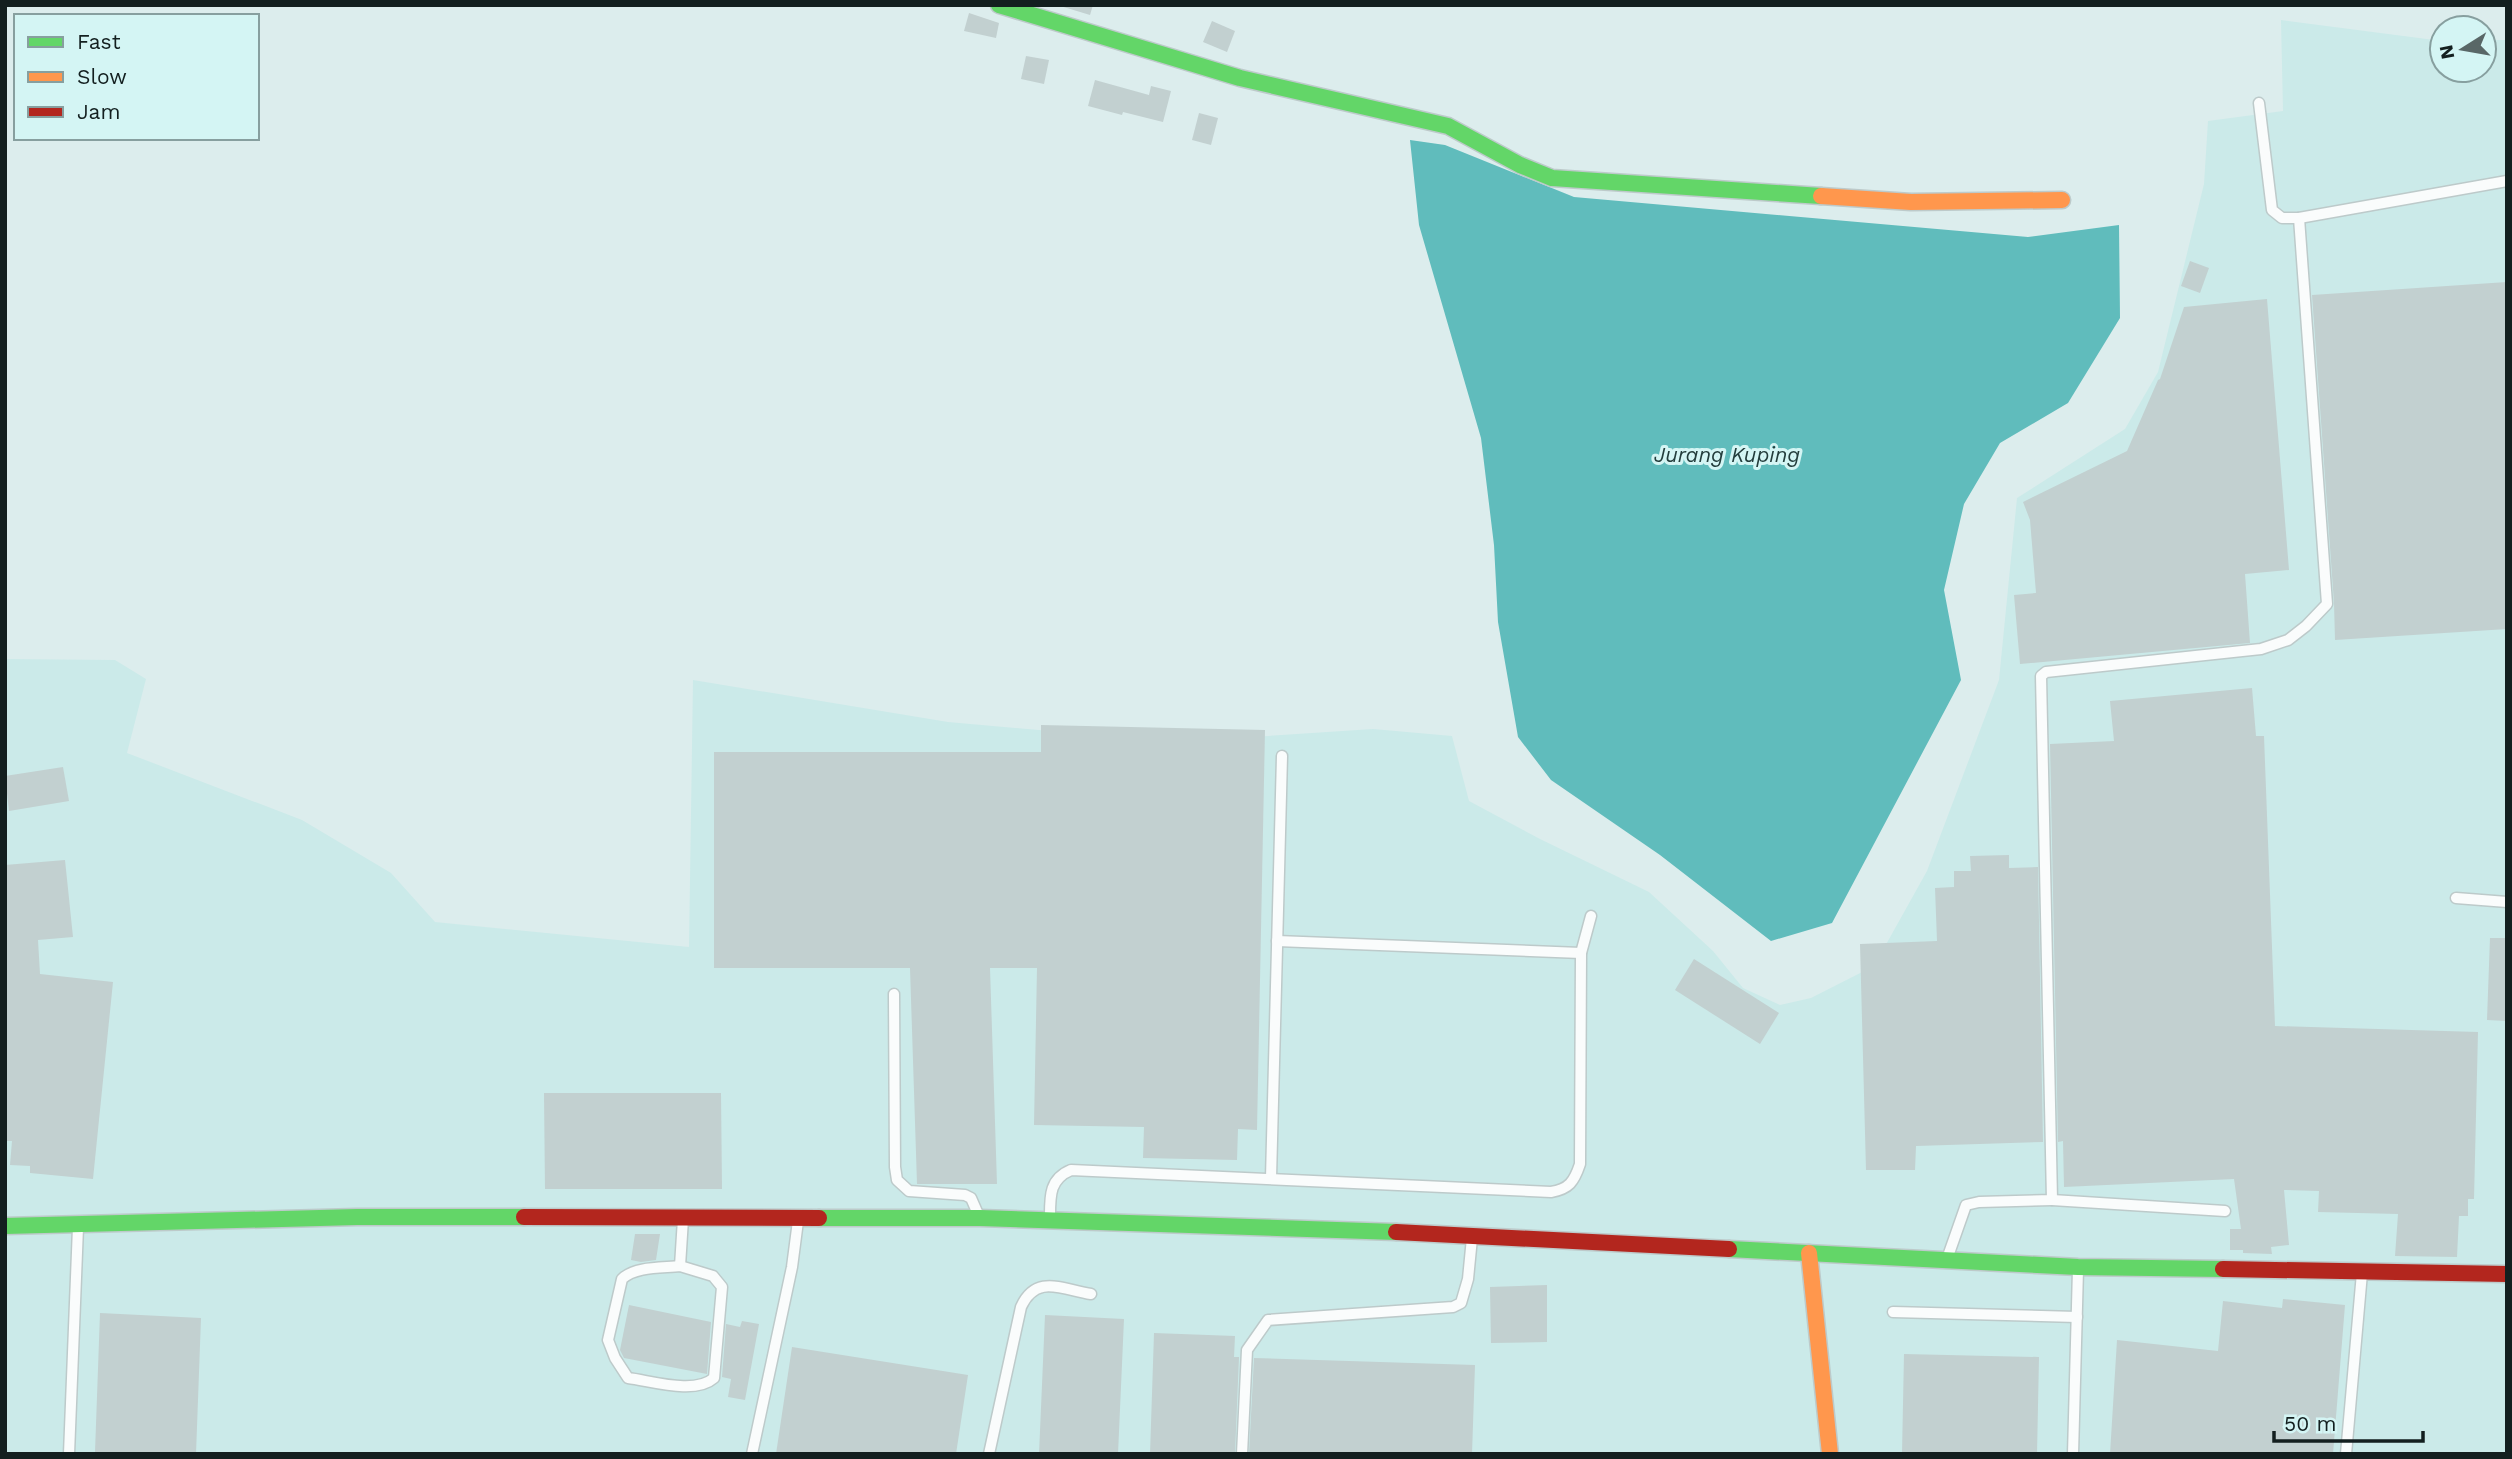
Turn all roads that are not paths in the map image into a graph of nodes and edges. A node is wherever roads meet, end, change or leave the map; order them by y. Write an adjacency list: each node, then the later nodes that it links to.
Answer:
1 (999, 5): 4 (street)
2 (2259, 103): 5 (lane)
3 (2507, 181): 5 (lane)
4 (2062, 200)
5 (2299, 218): 14 (lane)
6 (1282, 756): 10 (lane)
7 (2456, 898): 8 (lane)
8 (2507, 902)
9 (1591, 916): 11 (lane)
10 (1277, 941): 11 (lane); 13 (lane)
11 (1581, 953): 13 (lane)
12 (894, 994): 18 (lane)
13 (1271, 1178): 19 (lane)
14 (2052, 1200): 15 (lane); 24 (lane)
15 (2225, 1211)
16 (683, 1218): 17 (street); 20 (street); 25 (lane)
17 (799, 1218): 18 (street); 33 (lane)
18 (980, 1218): 19 (street)
19 (1050, 1221): 22 (street)
20 (79, 1223): 21 (street); 32 (lane)
21 (5, 1226)
22 (1472, 1237): 23 (street); 35 (lane)
23 (1809, 1253): 24 (street); 36 (street)
24 (1946, 1260): 26 (street)
25 (680, 1266): 25 (lane)
26 (2078, 1267): 27 (street); 31 (lane)
27 (2362, 1273): 28 (street); 38 (lane)
28 (2507, 1274)
29 (1091, 1294): 34 (lane)
30 (1893, 1312): 31 (lane)
31 (2077, 1317): 37 (lane)
32 (69, 1454)
33 (752, 1454)
34 (989, 1454)
35 (1242, 1454)
36 (1830, 1454)
37 (2073, 1454)
38 (2346, 1454)

